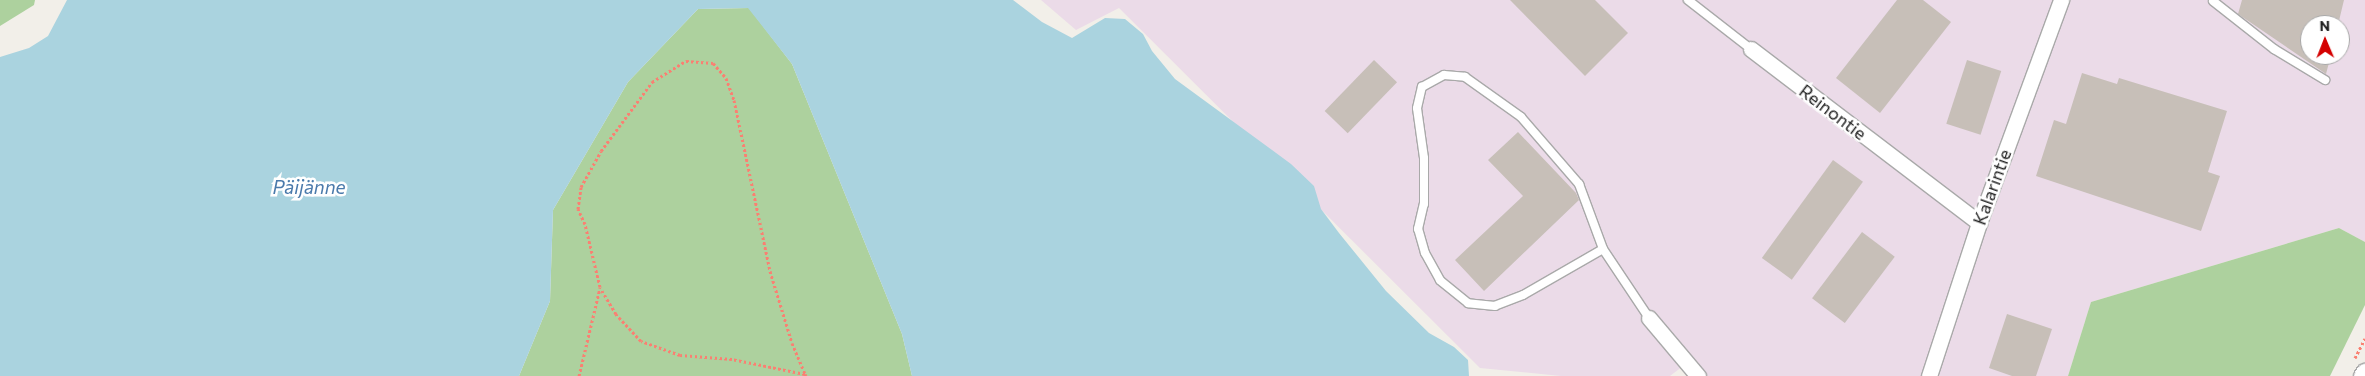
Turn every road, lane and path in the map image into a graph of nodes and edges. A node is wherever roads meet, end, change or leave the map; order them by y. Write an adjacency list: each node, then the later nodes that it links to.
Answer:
1 (1688, 0): 4 (lane, Reinontie)
2 (2061, 0): 6 (street, Kalarintie)
3 (2213, 1): 5 (lane)
4 (1751, 49): 6 (street, Reinontie)
5 (2325, 80)
6 (1979, 223): 13 (street, Kalarintie)
7 (1603, 249): 7 (lane); 9 (lane)
8 (600, 287): 10 (path); 10 (path); 11 (path)
9 (1649, 318): 12 (street)
10 (806, 375)
11 (580, 376)
12 (1698, 376)
13 (1929, 376)

